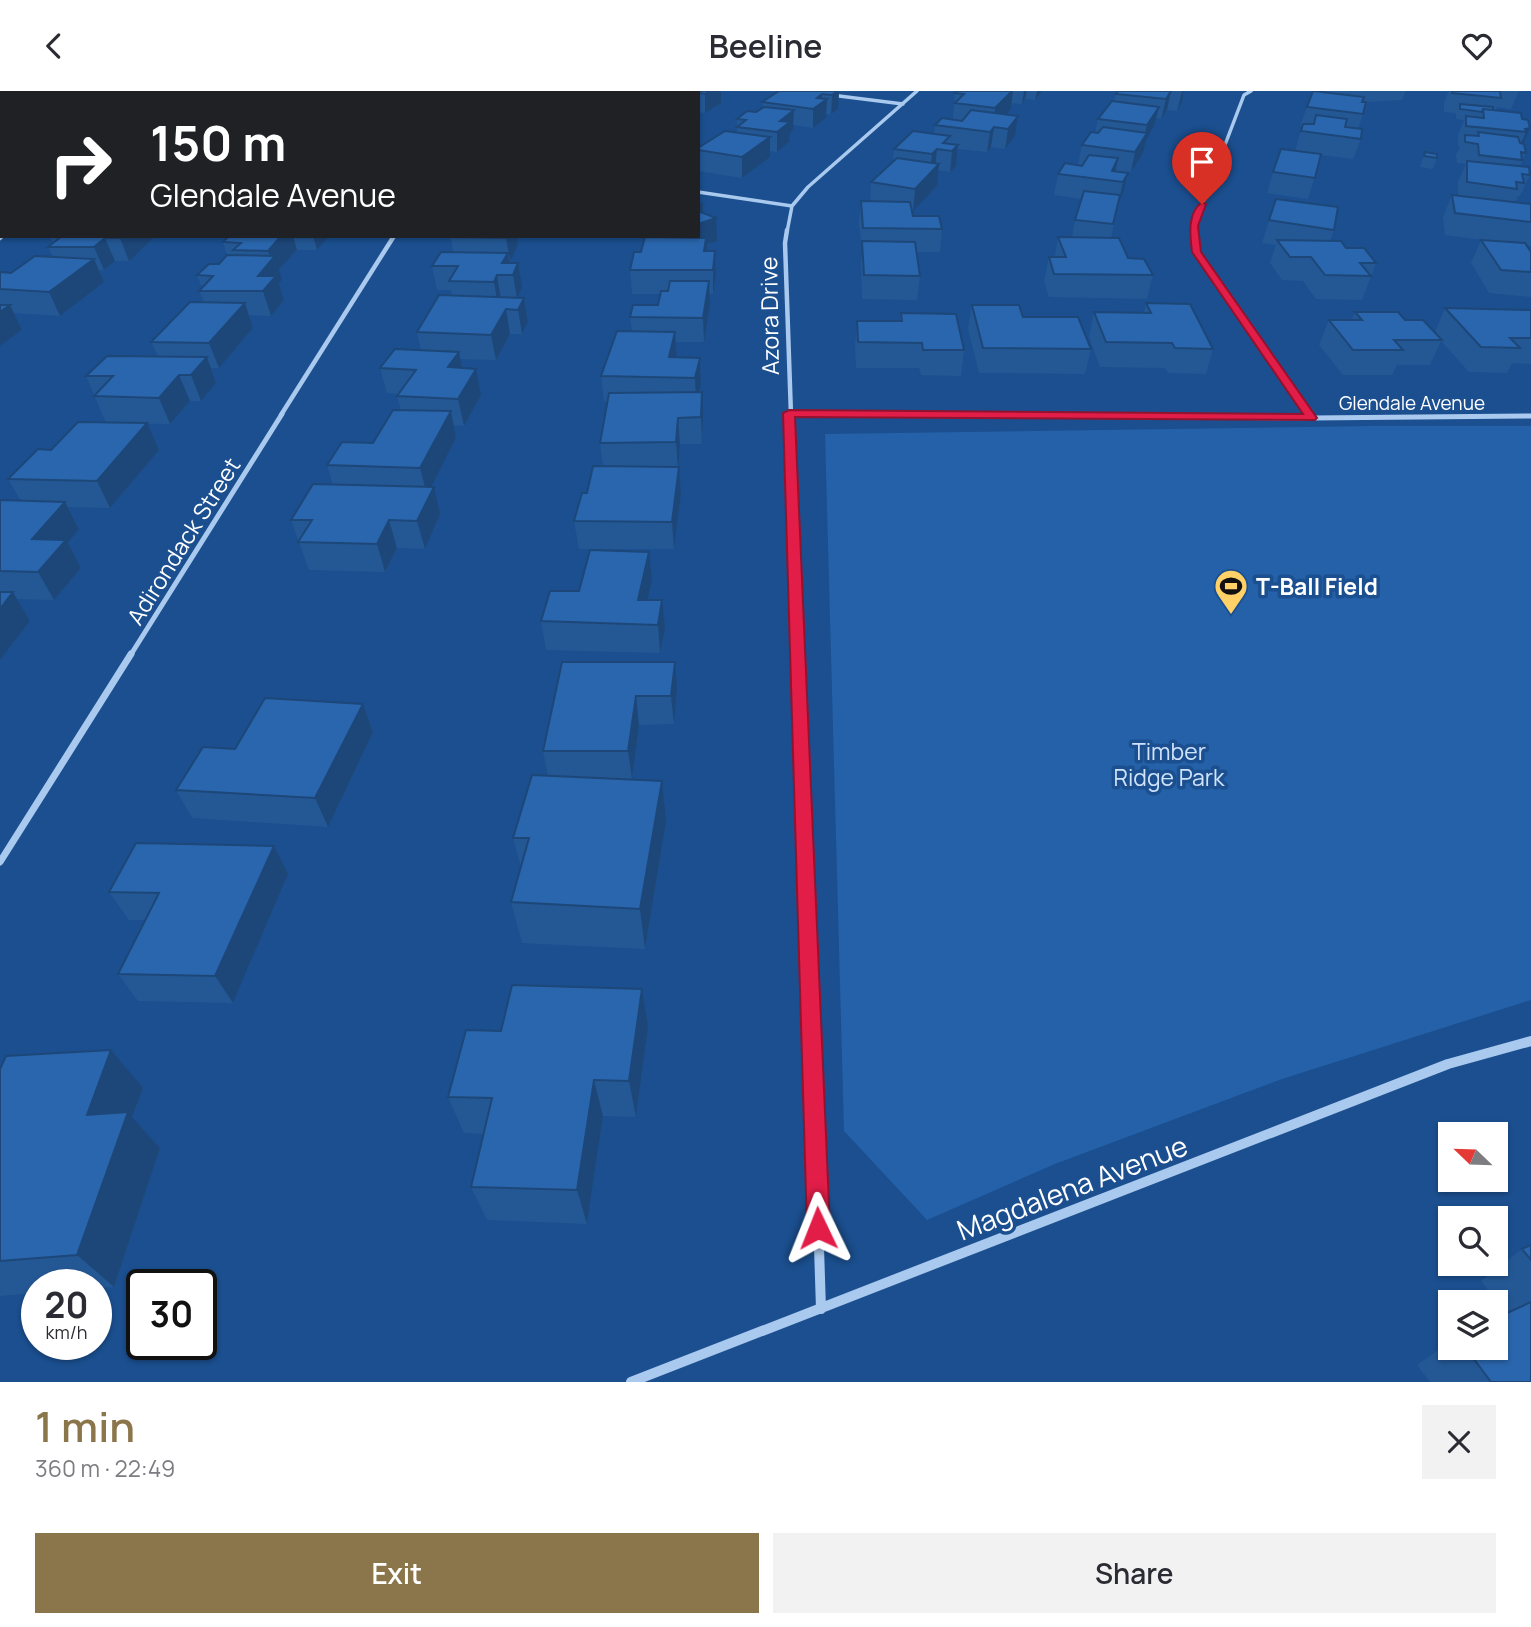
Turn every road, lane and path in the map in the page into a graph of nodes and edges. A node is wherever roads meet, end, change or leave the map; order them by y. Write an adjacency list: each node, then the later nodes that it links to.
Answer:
1 (917, 91): 4 (street)
2 (1251, 91): 10 (street)
3 (828, 94): 4 (street)
4 (903, 104): 6 (street)
5 (700, 192): 6 (street)
6 (792, 206): 8 (street, Azora Drive)
7 (393, 238): 11 (street, Adirondack Street)
8 (789, 413): 10 (street, Glendale Avenue); 13 (street, Azora Drive)
9 (1531, 416): 10 (street, Glendale Avenue)
10 (1311, 418)
11 (0, 862)
12 (1531, 1041): 13 (street, Magdalena Avenue)
13 (821, 1309): 14 (street, Magdalena Avenue)
14 (631, 1382)

